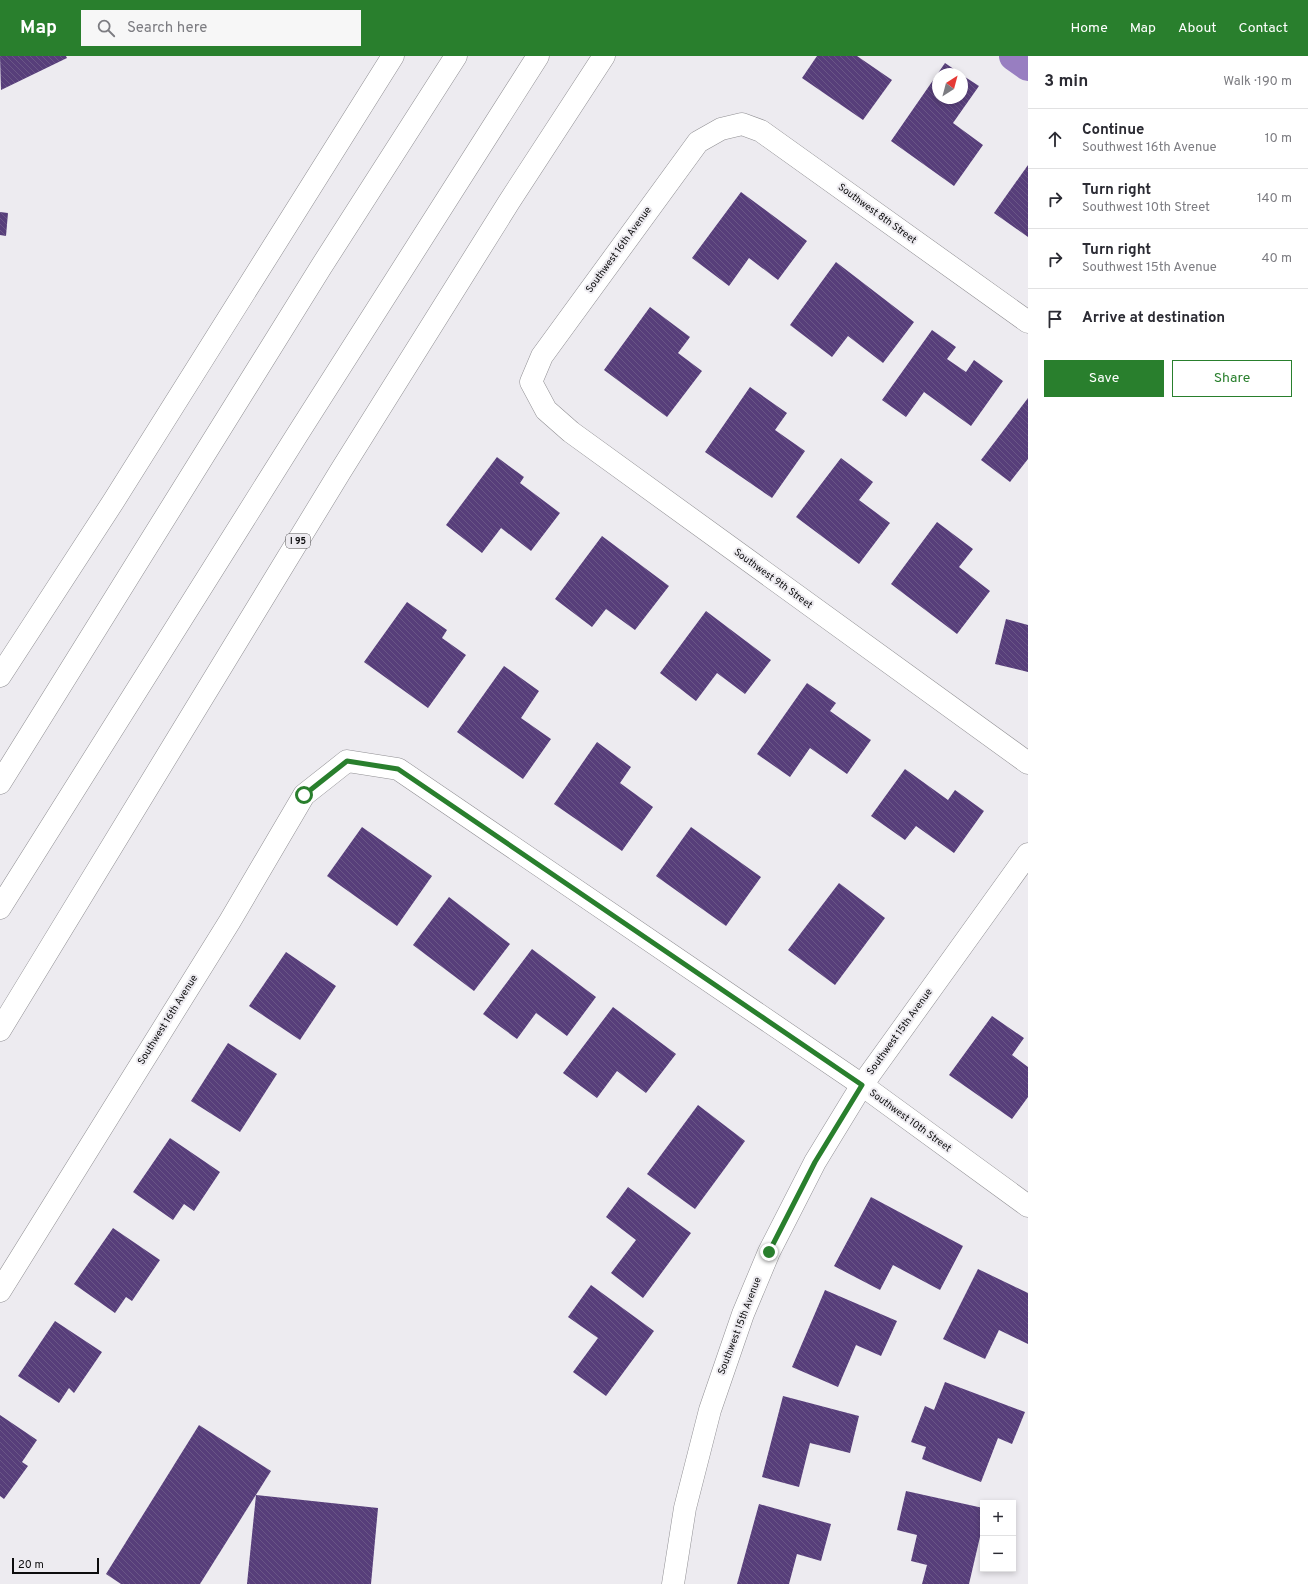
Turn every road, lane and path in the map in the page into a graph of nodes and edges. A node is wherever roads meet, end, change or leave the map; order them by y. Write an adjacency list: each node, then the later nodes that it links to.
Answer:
1 (393, 56): 8 (main road)
2 (456, 56): 11 (main road)
3 (538, 56): 13 (main road)
4 (604, 56): 14 (main road, I 95)
5 (721, 130): 6 (main road, Southwest 8th Street); 7 (main road, Southwest 16th Avenue)
6 (1028, 322)
7 (531, 382): 10 (main road, Southwest 9th Street)
8 (0, 676)
9 (347, 761): 15 (main road, Southwest 10th Street); 17 (main road, Southwest 16th Avenue)
10 (1028, 763)
11 (0, 783)
12 (1028, 854): 15 (main road, Southwest 15th Avenue)
13 (0, 908)
14 (0, 1030)
15 (862, 1085): 16 (main road, Southwest 10th Street); 18 (main road, Southwest 15th Avenue)
16 (1028, 1206)
17 (0, 1291)
18 (673, 1584)

